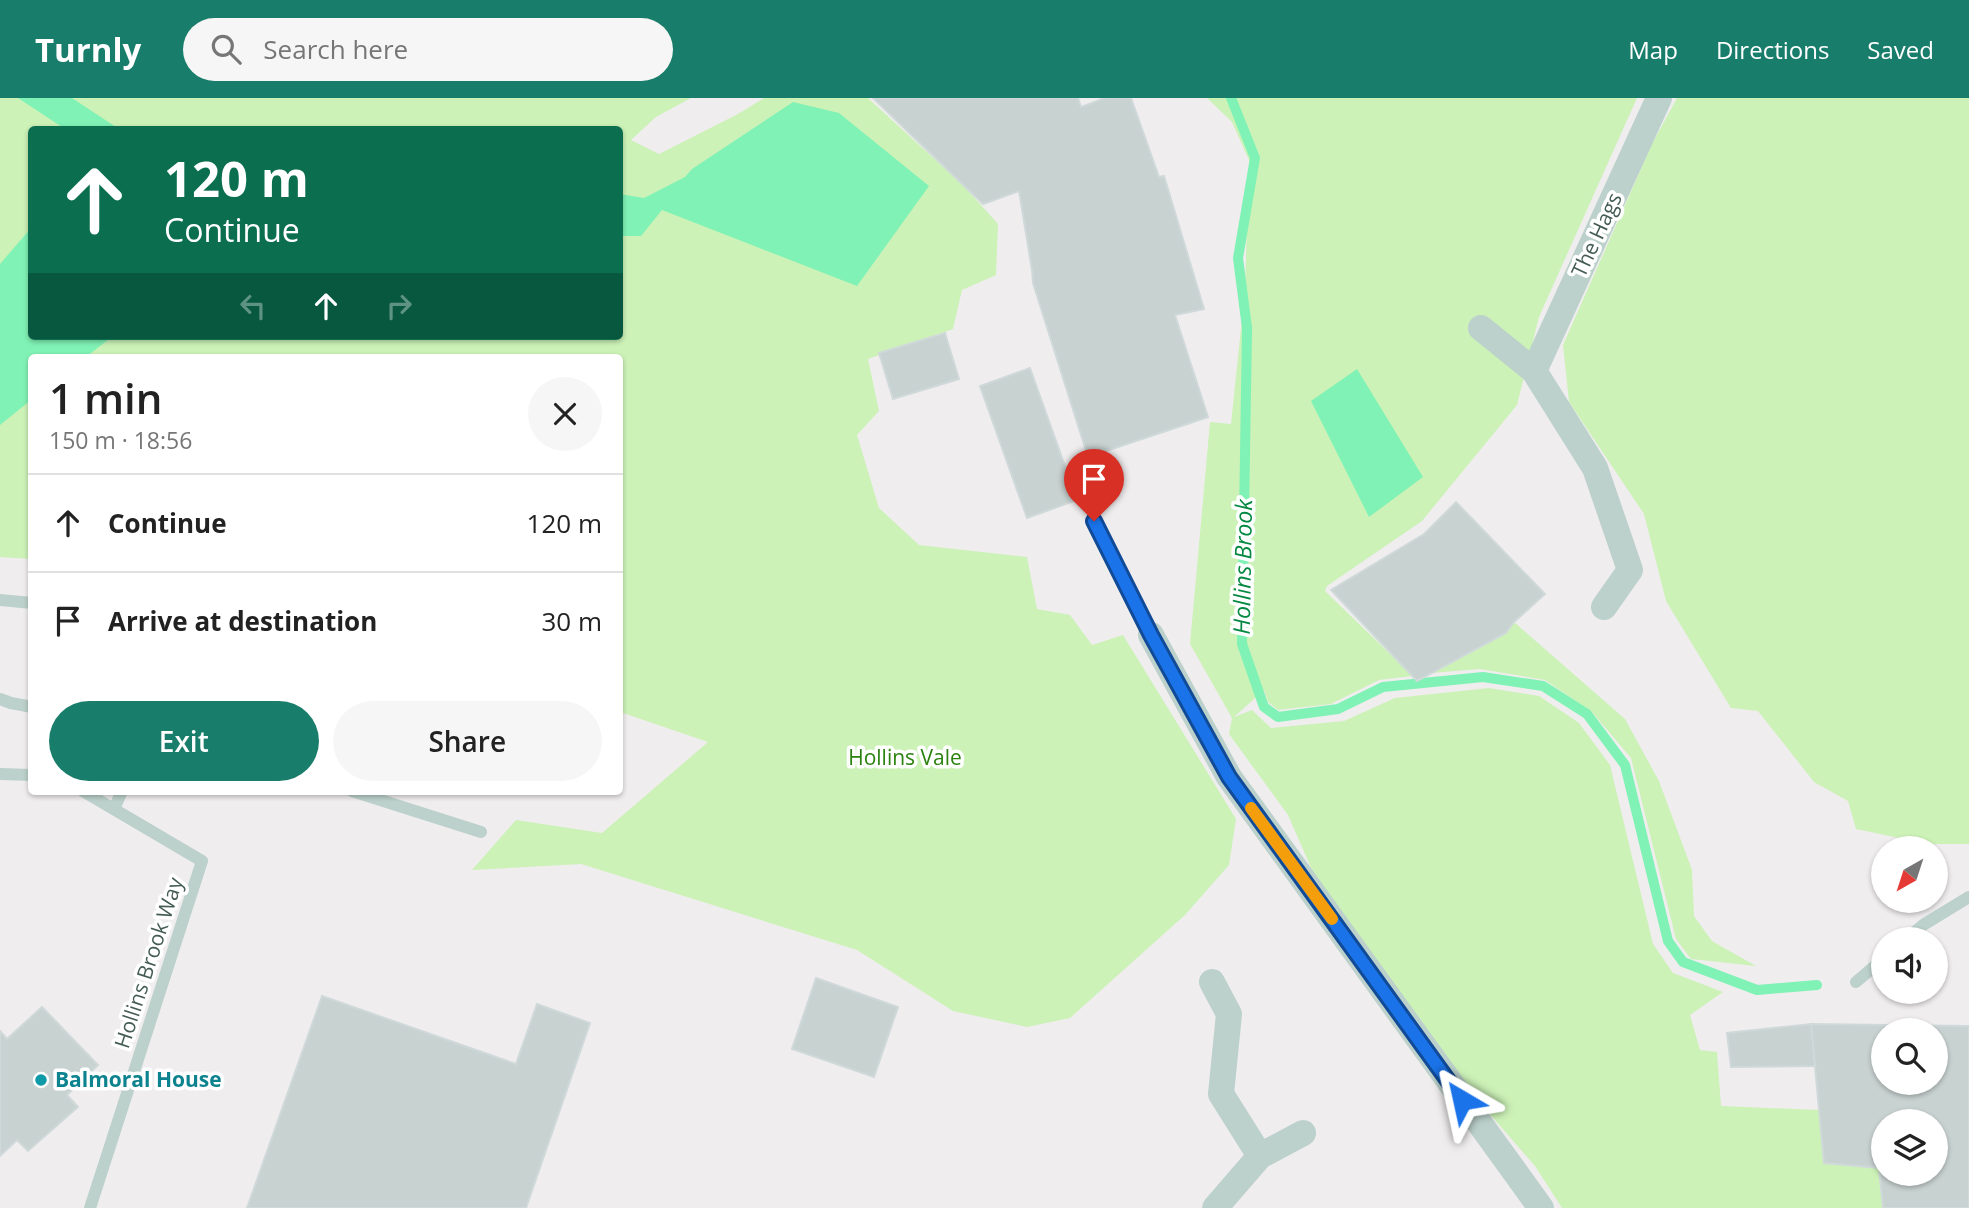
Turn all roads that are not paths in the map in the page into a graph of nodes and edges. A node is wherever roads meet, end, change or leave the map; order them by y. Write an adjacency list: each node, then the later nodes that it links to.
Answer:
1 (1659, 98): 3 (street, The Hags)
2 (1480, 328): 3 (street)
3 (1534, 371): 7 (street)
4 (1094, 521): 8 (lane)
5 (0, 600): 6 (lane)
6 (28, 603)
7 (1604, 607)
8 (1151, 635): 27 (street)
9 (0, 699): 10 (lane)
10 (28, 706)
11 (0, 774): 12 (lane)
12 (28, 775)
13 (90, 795): 16 (lane, Hollins Brook Way)
14 (120, 795): 16 (lane)
15 (365, 795): 17 (lane)
16 (114, 809): 25 (lane, Hollins Brook Way)
17 (481, 832)
18 (1969, 897): 19 (lane)
19 (1921, 927)
20 (1871, 969): 22 (lane)
21 (1212, 982): 24 (street)
22 (1856, 982)
23 (1303, 1133): 24 (street)
24 (1260, 1157): 26 (street)
25 (90, 1208)
26 (1215, 1208)
27 (1541, 1208)

